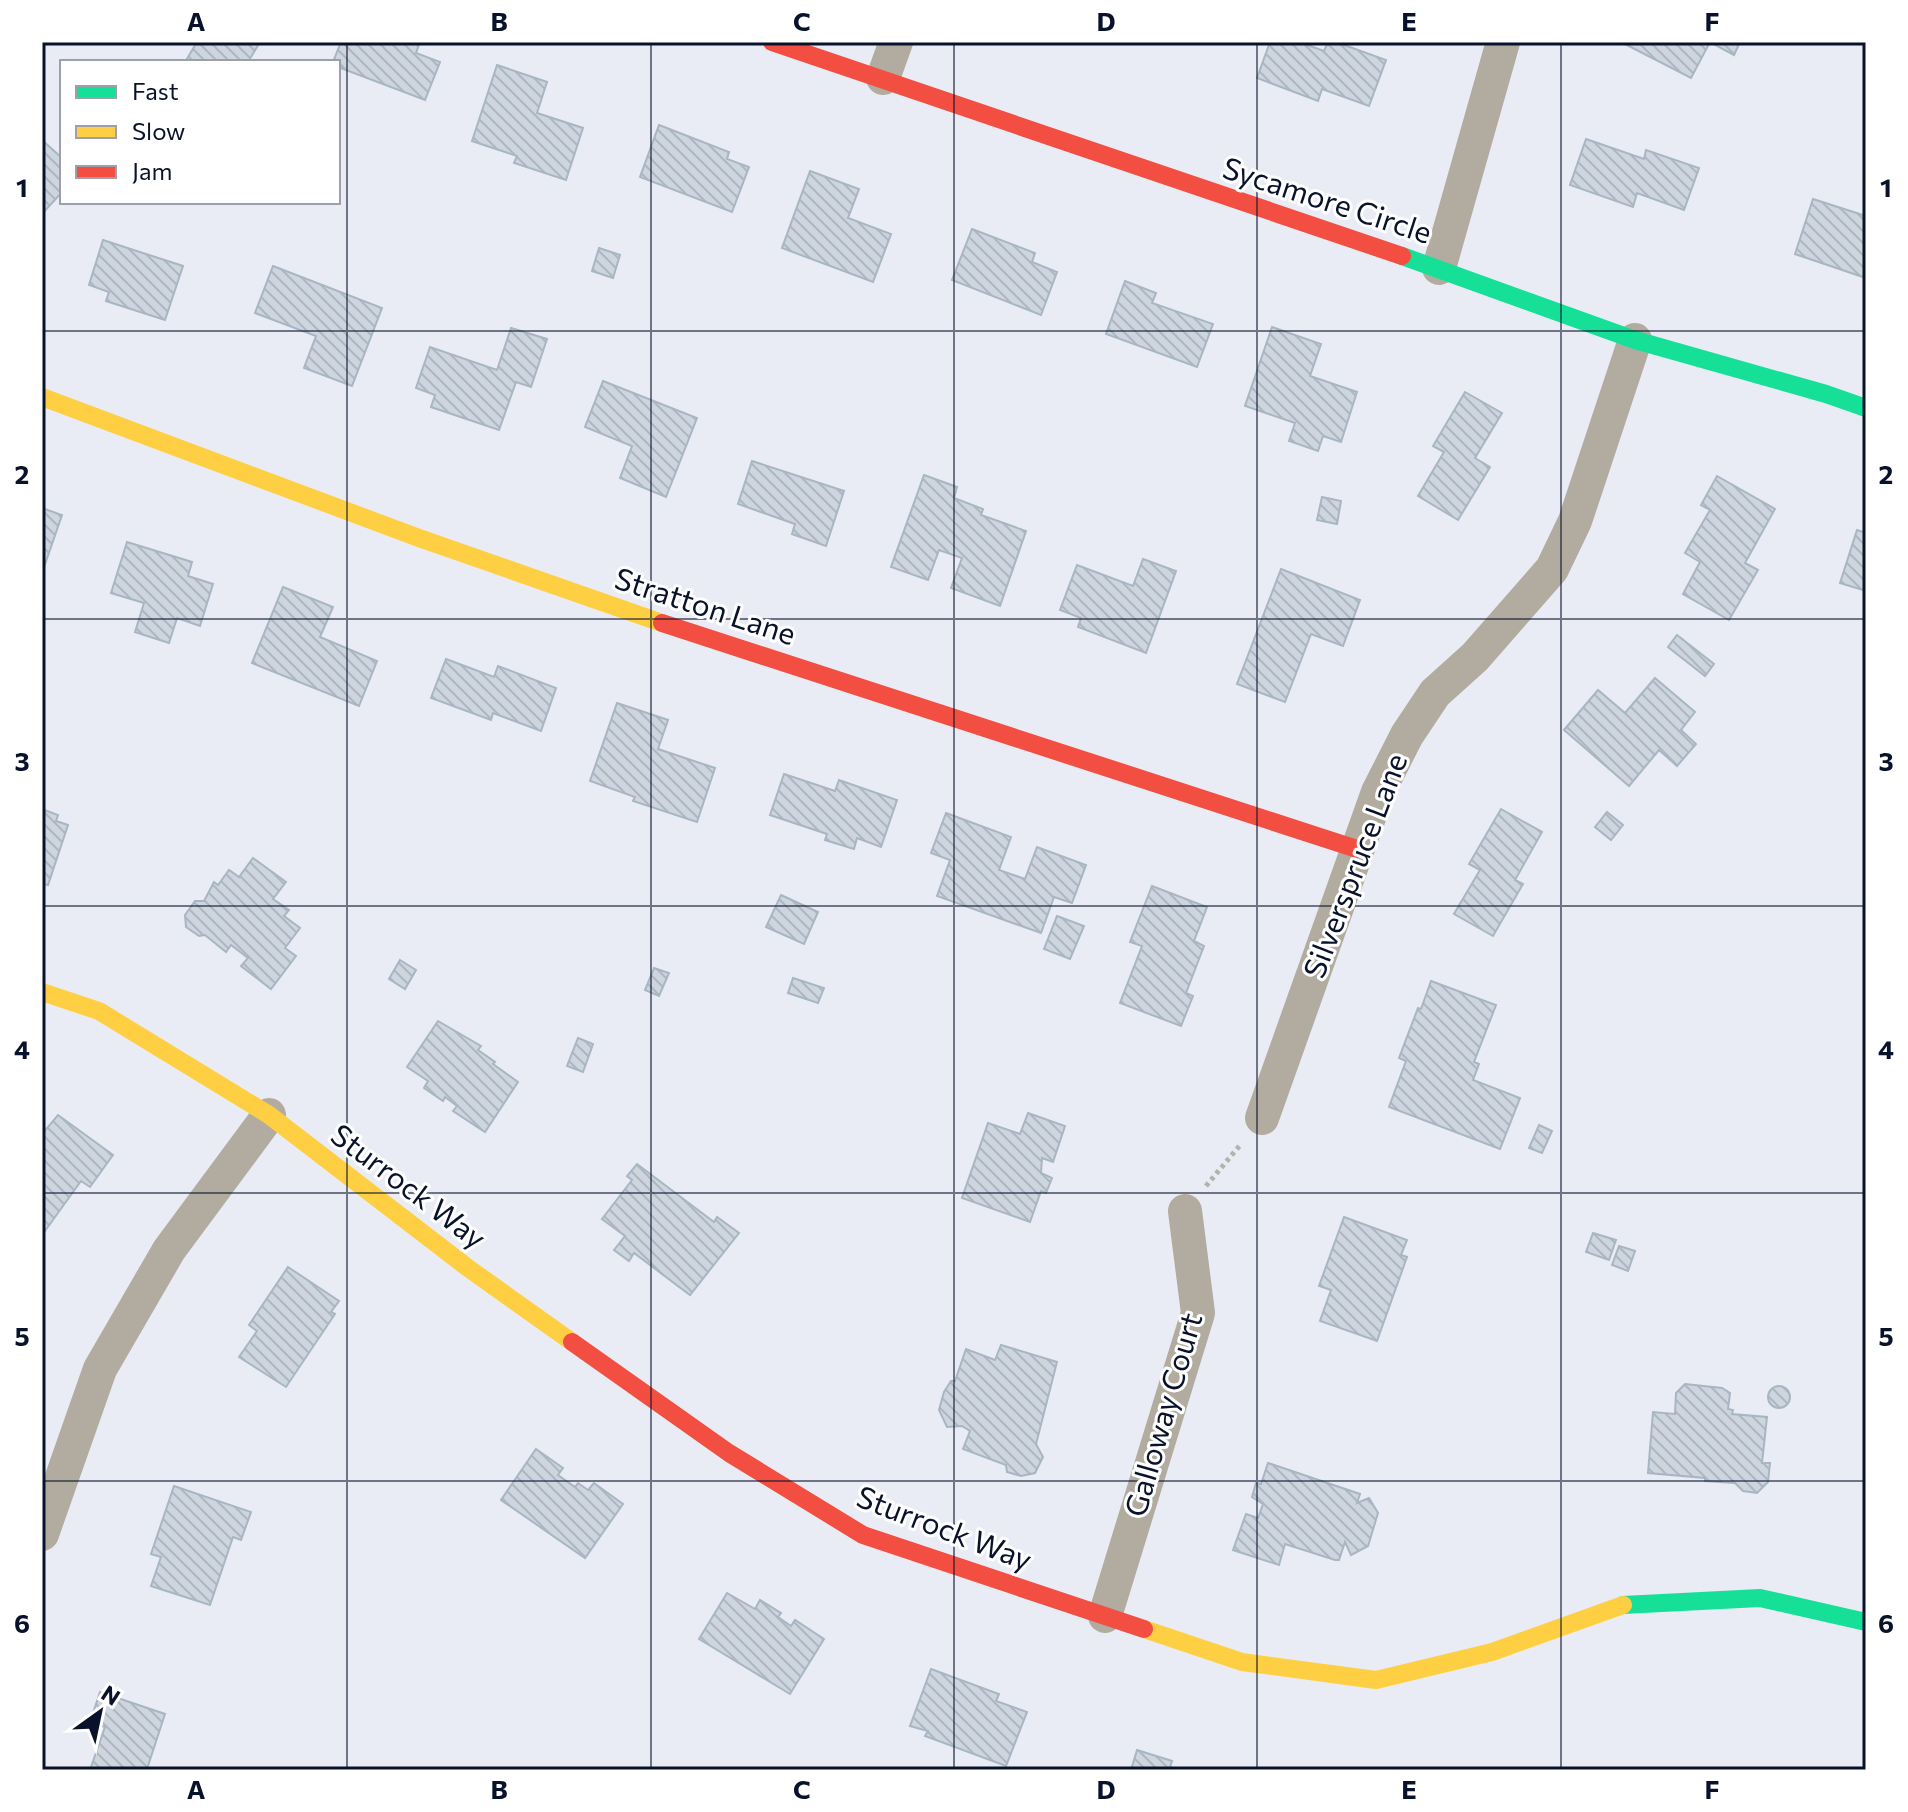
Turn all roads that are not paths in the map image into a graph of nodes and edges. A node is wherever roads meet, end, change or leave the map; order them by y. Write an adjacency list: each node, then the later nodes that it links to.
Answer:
1 (772, 42): 4 (street, Sycamore Circle)
2 (896, 42): 4 (street)
3 (1503, 42): 5 (street)
4 (883, 78): 5 (street, Sycamore Circle)
5 (1439, 268): 6 (street, Sycamore Circle)
6 (1635, 340): 8 (street, Sycamore Circle); 9 (street, Silverspruce Lane)
7 (42, 397): 9 (street, Stratton Lane)
8 (1866, 408)
9 (1357, 849): 12 (street, Silverspruce Lane)
10 (42, 992): 11 (street, Sturrock Way)
11 (269, 1115): 14 (street); 15 (street, Sturrock Way)
12 (1262, 1118)
13 (1185, 1211): 15 (street, Galloway Court)
14 (42, 1534)
15 (1105, 1616): 16 (street, Sturrock Way)
16 (1866, 1622)

